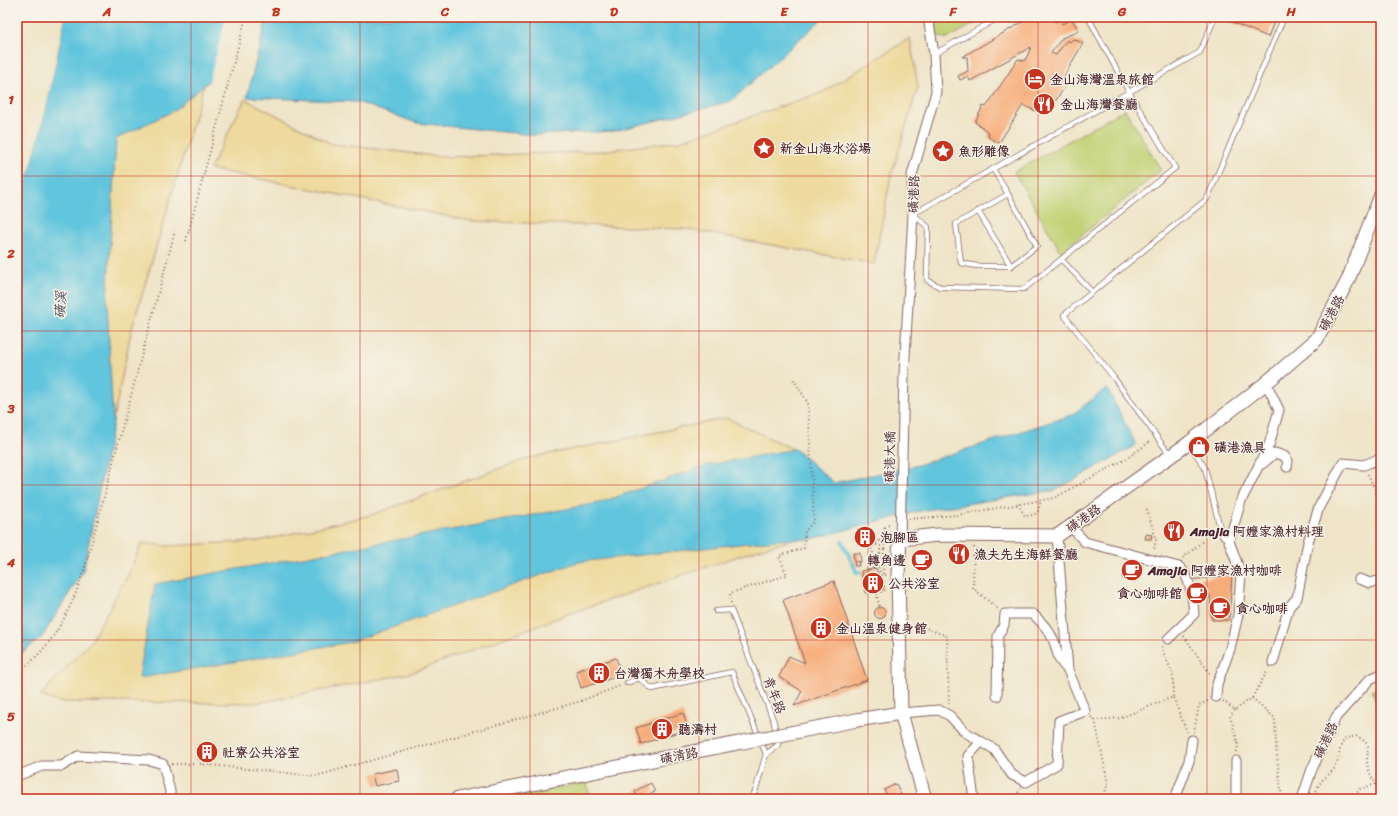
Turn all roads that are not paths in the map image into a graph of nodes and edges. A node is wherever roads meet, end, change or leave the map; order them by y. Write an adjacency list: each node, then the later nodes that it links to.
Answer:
1 (928, 17): 6 (street, 磺港路)
2 (1000, 17): 6 (lane)
3 (1088, 17): 7 (lane)
4 (1215, 17): 7 (lane)
5 (1284, 17): 15 (lane)
6 (934, 54): 12 (street, 磺港路)
7 (1129, 92): 8 (lane); 13 (lane)
8 (993, 169): 9 (lane); 12 (lane)
9 (1008, 194): 11 (lane); 14 (lane)
10 (1381, 194): 17 (street, 磺港路)
11 (978, 211): 14 (lane); 14 (lane)
12 (913, 214): 13 (lane); 16 (street, 磺港路)
13 (1062, 260): 15 (lane)
14 (1010, 266)
15 (1092, 292): 19 (lane)
16 (904, 375): 25 (street, 磺港大橋, bridge)
17 (1266, 383): 18 (street, 磺港路); 21 (street)
18 (1190, 444): 19 (street, 磺港路); 26 (lane)
19 (1171, 456): 23 (street, 磺港路)
20 (1381, 458): 31 (street)
21 (1260, 466): 22 (street); 26 (street)
22 (1286, 467)
23 (1071, 527): 24 (street, 磺港路); 30 (street)
24 (1057, 536): 25 (street, 磺港路); 32 (street)
25 (900, 539): 37 (street)
26 (1229, 541): 36 (street)
27 (1359, 579): 28 (street)
28 (1381, 580)
29 (716, 612): 40 (lane, 青年路)
30 (1168, 639)
31 (1273, 662)
32 (1068, 670): 35 (street); 39 (street)
33 (1381, 674): 50 (street, 磺港路)
34 (627, 683): 40 (lane)
35 (997, 696)
36 (1216, 698)
37 (901, 713): 39 (street); 44 (street, 磺清路, bridge); 46 (street)
38 (1192, 740): 48 (street)
39 (980, 743): 47 (street)
40 (766, 754): 45 (lane, 青年路)
41 (1236, 761): 49 (street)
42 (17, 776): 43 (street)
43 (170, 799)
44 (457, 799)
45 (751, 799)
46 (925, 799)
47 (974, 799)
48 (1175, 799)
49 (1234, 799)
50 (1302, 799)

